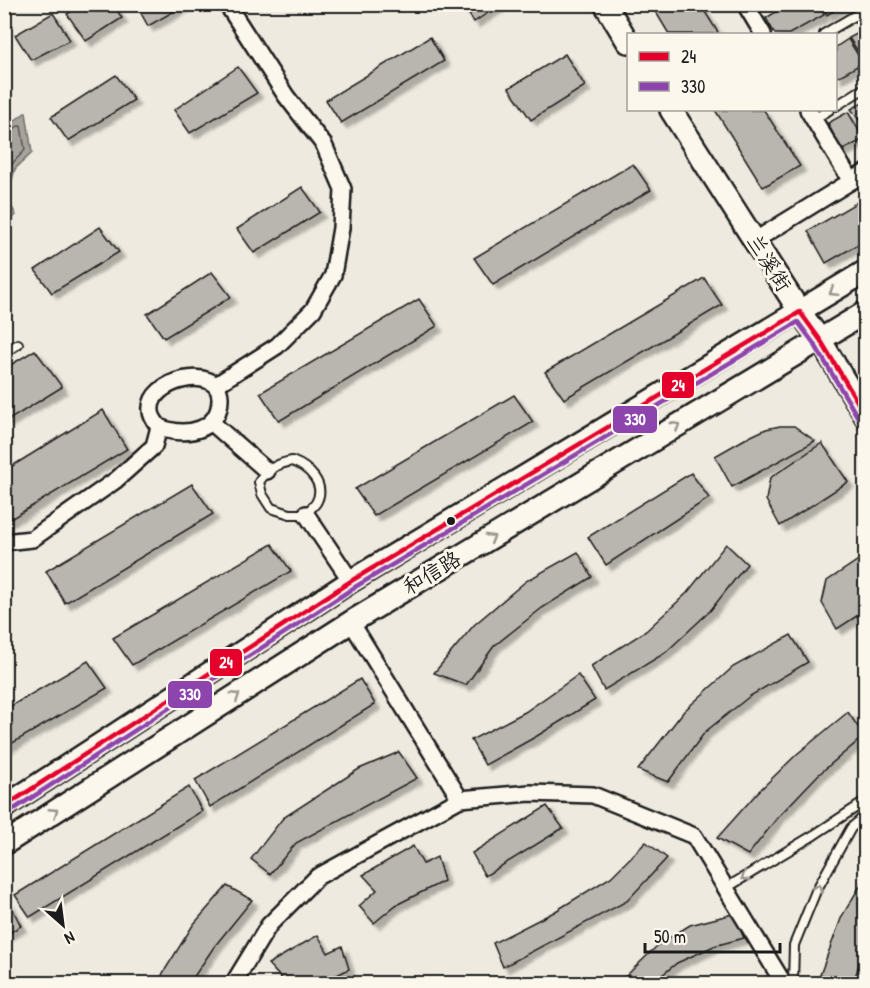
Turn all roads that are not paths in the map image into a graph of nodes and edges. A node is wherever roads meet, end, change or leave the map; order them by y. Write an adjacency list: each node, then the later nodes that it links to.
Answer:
1 (230, 4): 21 (street)
2 (605, 4): 7 (street)
3 (751, 7): 5 (street)
4 (866, 9): 6 (lane)
5 (763, 33)
6 (826, 33)
7 (627, 40)
8 (866, 87): 9 (lane)
9 (837, 105)
10 (672, 111): 14 (street, 兰溪街)
11 (811, 114): 13 (street)
12 (866, 172): 13 (street)
13 (851, 181): 14 (street)
14 (754, 240): 16 (street, 兰溪街)
15 (866, 271): 16 (street, 和信路, one-way to 16)
16 (800, 312): 18 (street, 兰溪街); 28 (street, 和信路)
17 (866, 312): 18 (street, 和信路)
18 (821, 340): 22 (street, 兰溪街); 29 (street, 和信路, one-way to 18)
19 (18, 344): 20 (lane)
20 (4, 353)
21 (216, 385): 23 (street); 24 (street)
22 (866, 417)
23 (211, 422): 24 (street); 25 (street)
24 (159, 427): 27 (street)
25 (267, 471): 26 (lane); 26 (lane)
26 (306, 514): 28 (street)
27 (4, 542)
28 (351, 581): 32 (street, 和信路)
29 (351, 622): 30 (street); 34 (street, 和信路, one-way to 29)
30 (460, 799): 35 (street); 36 (street)
31 (866, 801): 35 (lane, one-way to 35)
32 (4, 807)
33 (866, 815): 38 (lane, one-way to 33)
34 (4, 844)
35 (726, 888): 37 (street)
36 (233, 984)
37 (784, 984)
38 (793, 984)

